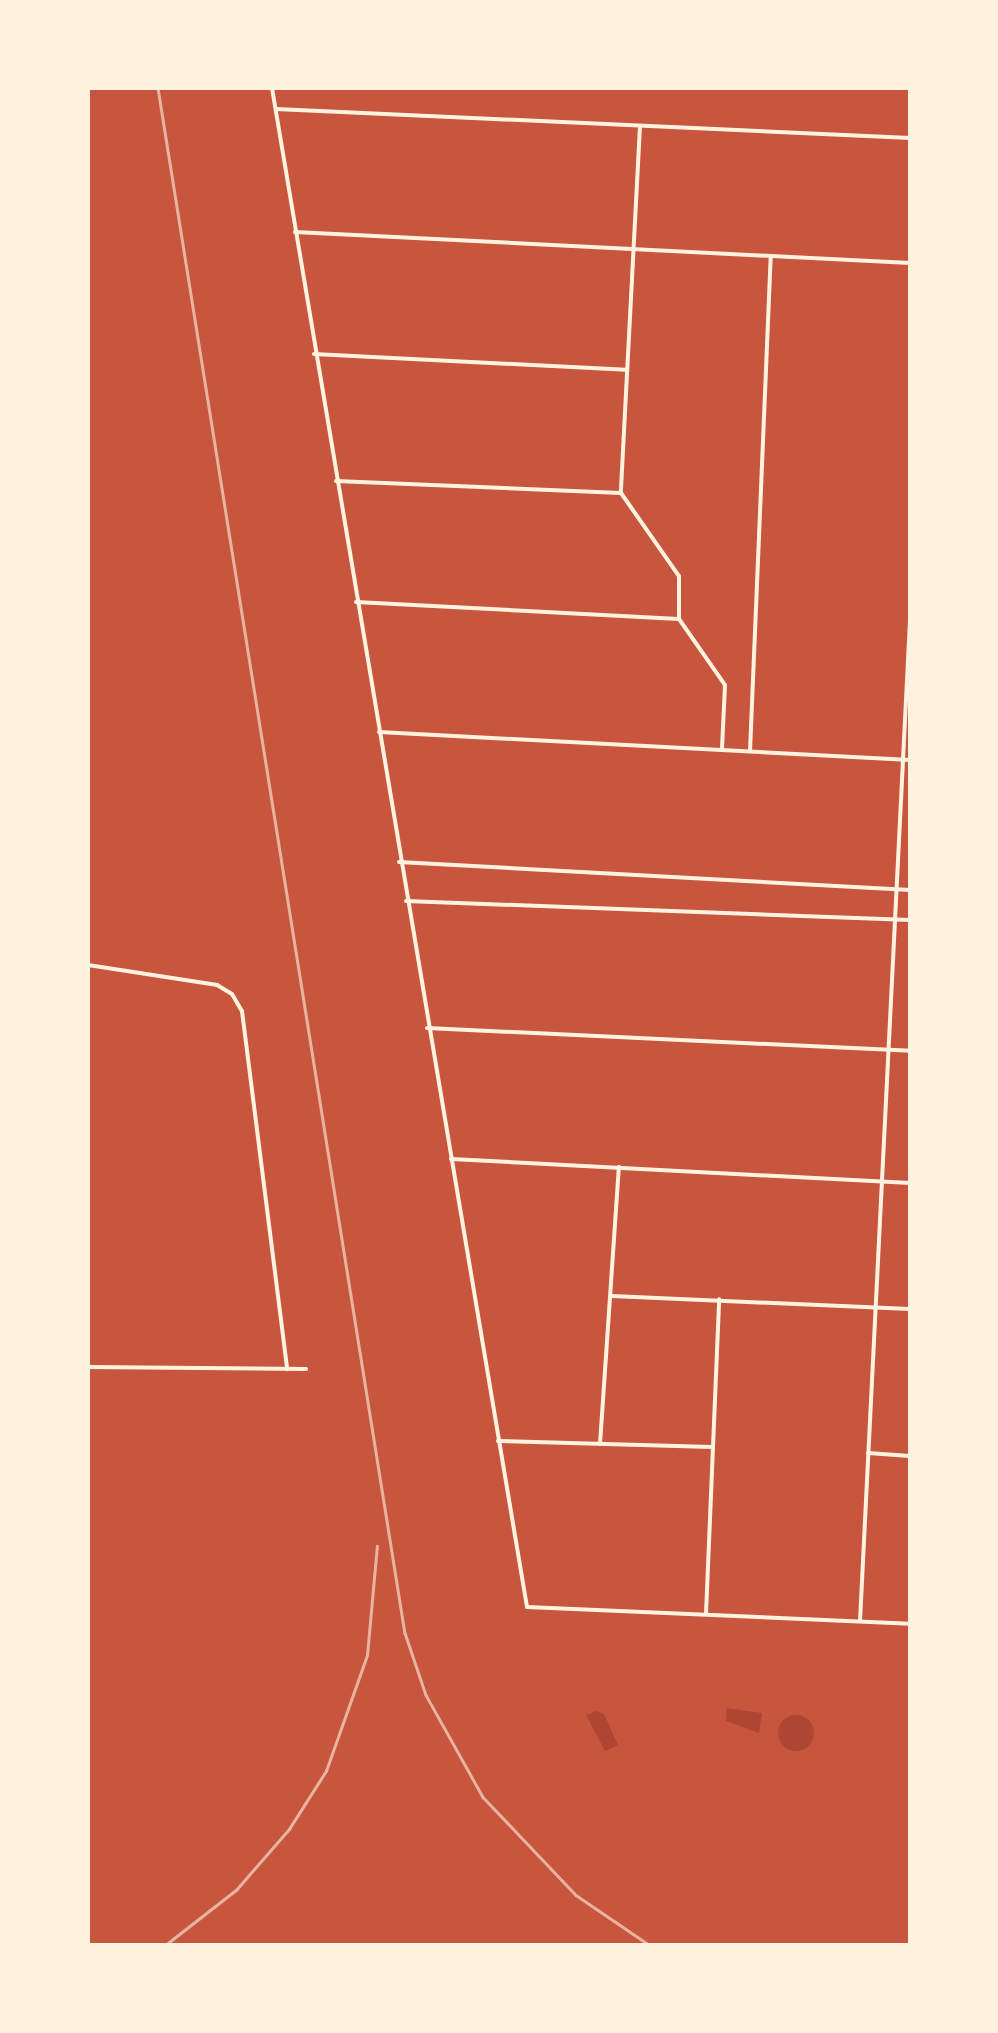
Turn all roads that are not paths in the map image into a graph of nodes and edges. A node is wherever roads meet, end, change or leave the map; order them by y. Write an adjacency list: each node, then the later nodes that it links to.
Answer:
1 (272, 88): 2 (street)
2 (276, 109): 3 (street); 5 (street)
3 (640, 126): 4 (street); 6 (street)
4 (910, 138)
5 (295, 232): 6 (street); 9 (street)
6 (630, 249): 7 (street); 10 (street)
7 (771, 256): 8 (street); 19 (street)
8 (910, 263)
9 (314, 354): 10 (street); 11 (street)
10 (626, 370): 12 (street)
11 (336, 481): 12 (street); 13 (street)
12 (620, 493): 14 (street)
13 (356, 602): 14 (street); 17 (street)
14 (679, 618): 18 (street)
15 (910, 618): 16 (street)
16 (910, 639): 20 (street)
17 (379, 732): 18 (street); 21 (street)
18 (722, 749): 19 (street)
19 (750, 751): 20 (street)
20 (908, 760): 22 (street)
21 (399, 862): 22 (street); 24 (street)
22 (897, 889): 23 (street); 25 (street)
23 (910, 890)
24 (406, 901): 25 (street); 28 (street)
25 (895, 920): 26 (street); 29 (street)
26 (910, 920)
27 (88, 965): 40 (street)
28 (427, 1028): 29 (street); 31 (street)
29 (890, 1050): 30 (street); 33 (street)
30 (910, 1051)
31 (450, 1159): 32 (street); 42 (street)
32 (619, 1167): 33 (street); 35 (street)
33 (882, 1181): 34 (street); 37 (street)
34 (910, 1183)
35 (612, 1296): 36 (street); 43 (street)
36 (719, 1300): 37 (street); 44 (street)
37 (876, 1308): 38 (street); 45 (street)
38 (910, 1310)
39 (88, 1366): 40 (street)
40 (287, 1369): 41 (street)
41 (306, 1369)
42 (496, 1442): 43 (street); 47 (street)
43 (600, 1444): 44 (street)
44 (712, 1447): 47 (street)
45 (868, 1453): 46 (street); 48 (street)
46 (910, 1456)
47 (706, 1615): 48 (street)
48 (860, 1622): 49 (street)
49 (910, 1624)

